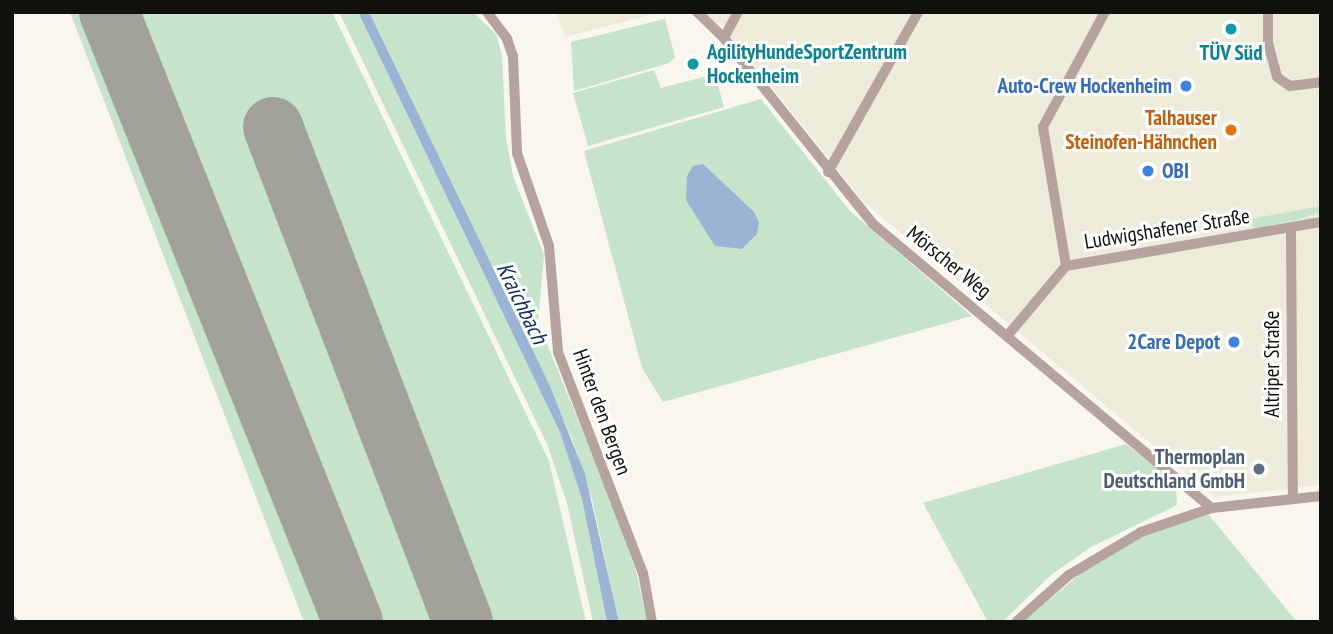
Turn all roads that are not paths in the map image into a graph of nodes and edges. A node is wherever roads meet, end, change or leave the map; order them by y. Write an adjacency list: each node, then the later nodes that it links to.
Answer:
1 (487, 12): 17 (street, Hinter den Bergen)
2 (697, 12): 7 (street, Mörscher Weg)
3 (738, 12): 7 (street)
4 (918, 12): 9 (street)
5 (1105, 12): 12 (street)
6 (1268, 12): 8 (street)
7 (724, 38): 9 (street, Mörscher Weg)
8 (1321, 82)
9 (828, 172): 13 (street, Mörscher Weg)
10 (1321, 222): 11 (street, Ludwigshafener Straße)
11 (1290, 229): 12 (street, Ludwigshafener Straße); 15 (street, Altriper Straße)
12 (1066, 266): 13 (street, Ludwigshafener Straße)
13 (1007, 335): 16 (street, Mörscher Weg)
14 (1321, 496): 15 (street)
15 (1293, 498): 16 (street)
16 (1212, 508): 18 (street)
17 (652, 622)
18 (1016, 622)

